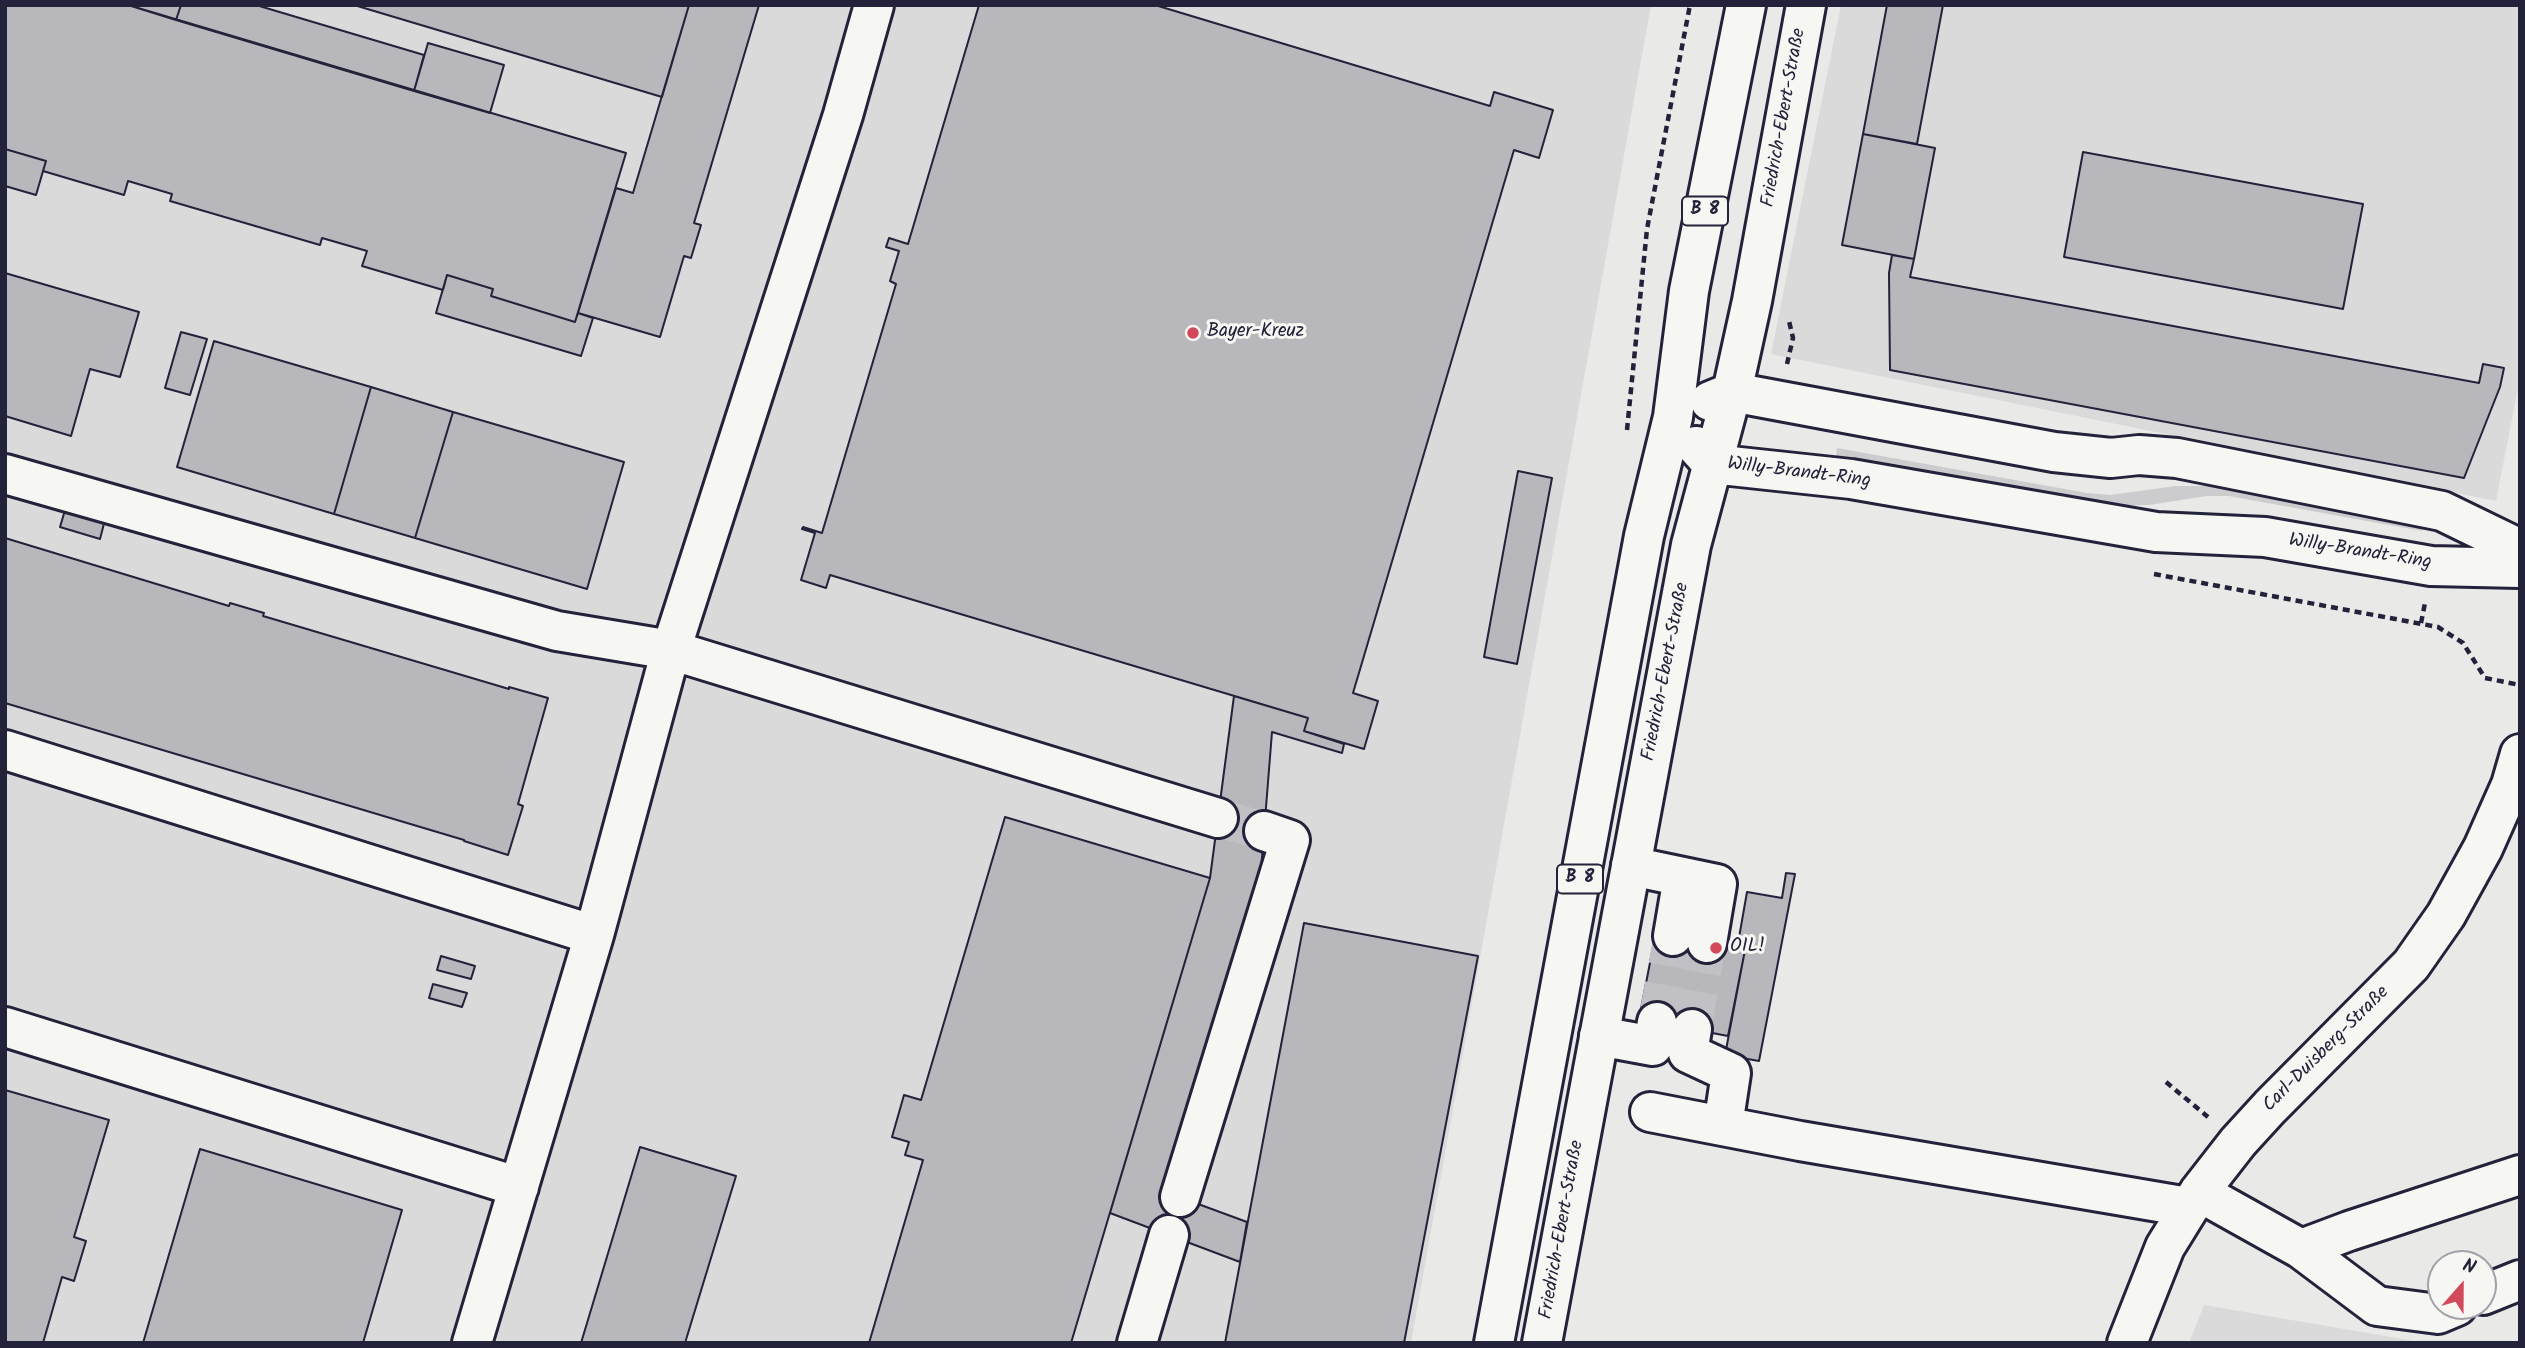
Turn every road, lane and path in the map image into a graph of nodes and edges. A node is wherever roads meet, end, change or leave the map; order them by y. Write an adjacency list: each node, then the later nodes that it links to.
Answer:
1 (874, 5): 13 (main road)
2 (1690, 5): 6 (path)
3 (1746, 5): 7 (main road, B 8)
4 (1806, 5): 5 (main road, Friedrich-Ebert-Straße / B 8)
5 (1732, 392): 7 (main road); 8 (main road, Friedrich-Ebert-Straße / B 8); 10 (main road)
6 (1630, 406)
7 (1673, 417): 8 (main road, Willy-Brandt-Ring); 40 (main road, B 8)
8 (1712, 464): 11 (main road, Willy-Brandt-Ring); 19 (main road, Friedrich-Ebert-Straße / B 8)
9 (5, 474): 13 (main road)
10 (2520, 549)
11 (2520, 568)
12 (2151, 573): 14 (path)
13 (671, 650): 17 (main road); 20 (main road)
14 (2520, 685)
15 (5, 751): 20 (main road)
16 (2520, 754): 27 (main road, Carl-Duisberg-Straße)
17 (1218, 818)
18 (1264, 831): 30 (main road)
19 (1631, 866): 21 (main road); 23 (main road, Friedrich-Ebert-Straße / B 8)
20 (594, 935): 29 (main road)
21 (1690, 939)
22 (5, 1027): 29 (main road)
23 (1599, 1036): 26 (main road); 41 (main road, Friedrich-Ebert-Straße / B 8)
24 (2166, 1082): 27 (path)
25 (1650, 1112): 26 (main road)
26 (1723, 1126): 31 (main road)
27 (2238, 1142): 31 (main road, Carl-Duisberg-Straße)
28 (2520, 1175): 33 (main road)
29 (519, 1187): 38 (main road)
30 (1181, 1197)
31 (2194, 1199): 33 (main road); 37 (main road, Carl-Duisberg-Straße)
32 (1169, 1235): 39 (main road)
33 (2301, 1249): 36 (main road)
34 (2520, 1280): 35 (main road)
35 (2497, 1289)
36 (2427, 1313)
37 (2133, 1341)
38 (472, 1343)
39 (1136, 1343)
40 (1494, 1343)
41 (1542, 1343)

